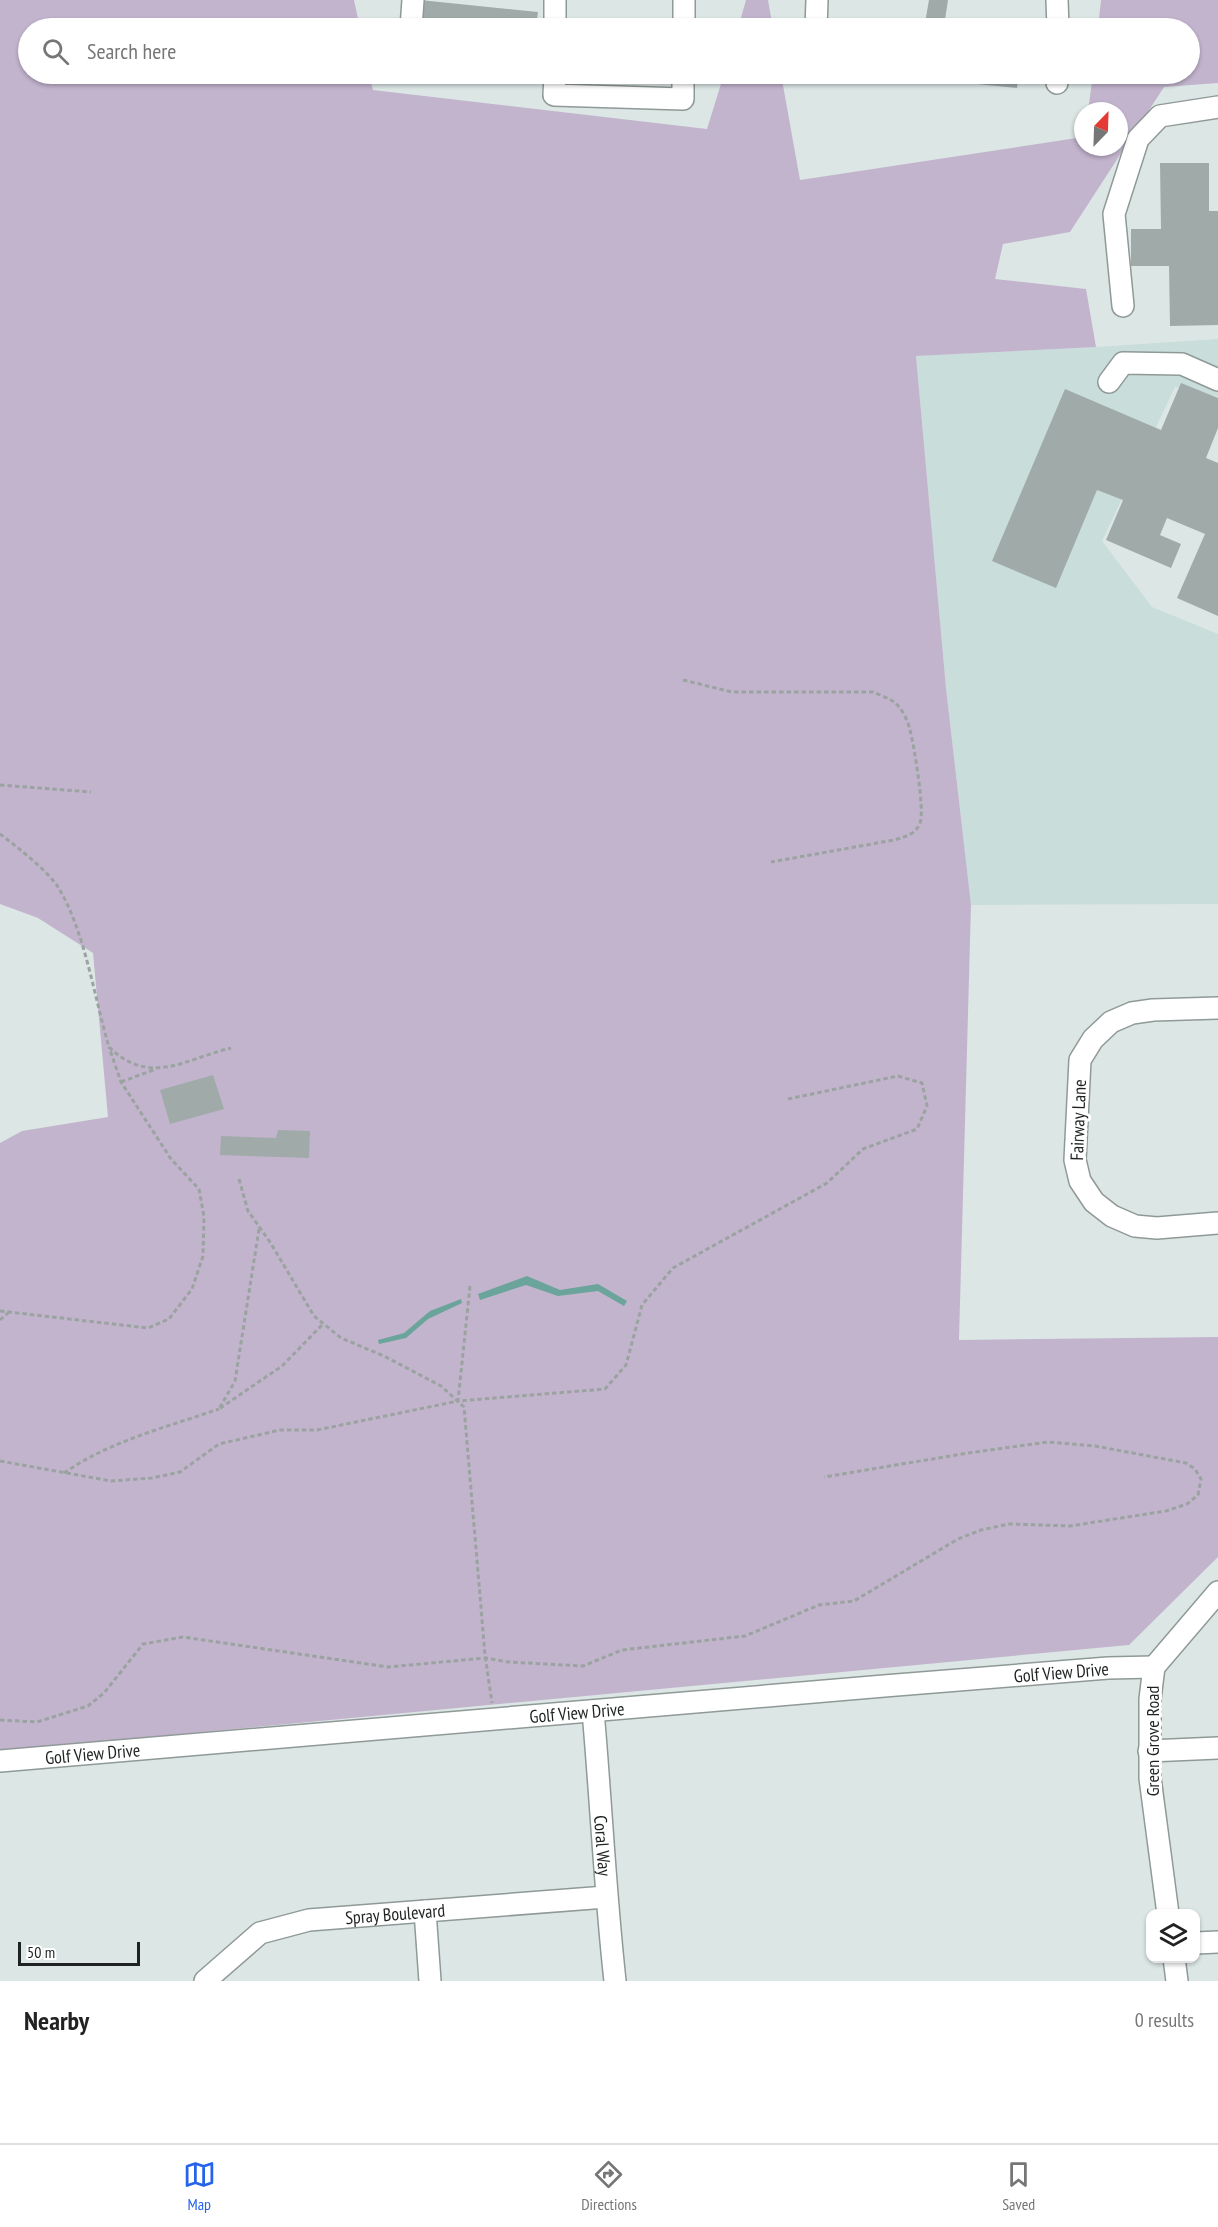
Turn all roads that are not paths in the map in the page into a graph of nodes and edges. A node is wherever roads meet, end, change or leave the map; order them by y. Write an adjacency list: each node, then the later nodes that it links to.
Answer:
1 (412, 0): 6 (street)
2 (555, 0): 7 (street)
3 (684, 0): 8 (street)
4 (817, 0): 9 (street)
5 (1057, 0): 10 (street)
6 (411, 18)
7 (555, 18)
8 (684, 18)
9 (816, 18)
10 (1058, 18)
11 (555, 84): 12 (street)
12 (683, 84)
13 (1218, 107): 14 (street)
14 (1123, 306)
15 (1218, 380): 16 (street)
16 (1109, 382)
17 (1218, 1008): 18 (street, Fairway Lane)
18 (1218, 1223)
19 (1218, 1592): 20 (street, Green Grove Road)
20 (1154, 1667): 21 (street, Golf View Drive); 23 (street, Green Grove Road)
21 (593, 1711): 24 (street, Golf View Drive); 25 (street, Coral Way)
22 (1218, 1748): 23 (street)
23 (1149, 1751): 26 (street, Green Grove Road)
24 (0, 1761)
25 (606, 1897): 27 (street, Spray Boulevard); 33 (street, Coral Way)
26 (1167, 1909)
27 (425, 1911): 31 (street, Spray Boulevard); 32 (street)
28 (1218, 1942): 29 (street)
29 (1200, 1943)
30 (1175, 1963): 34 (street)
31 (211, 1979)
32 (430, 1981)
33 (615, 1981)
34 (1177, 1981)

